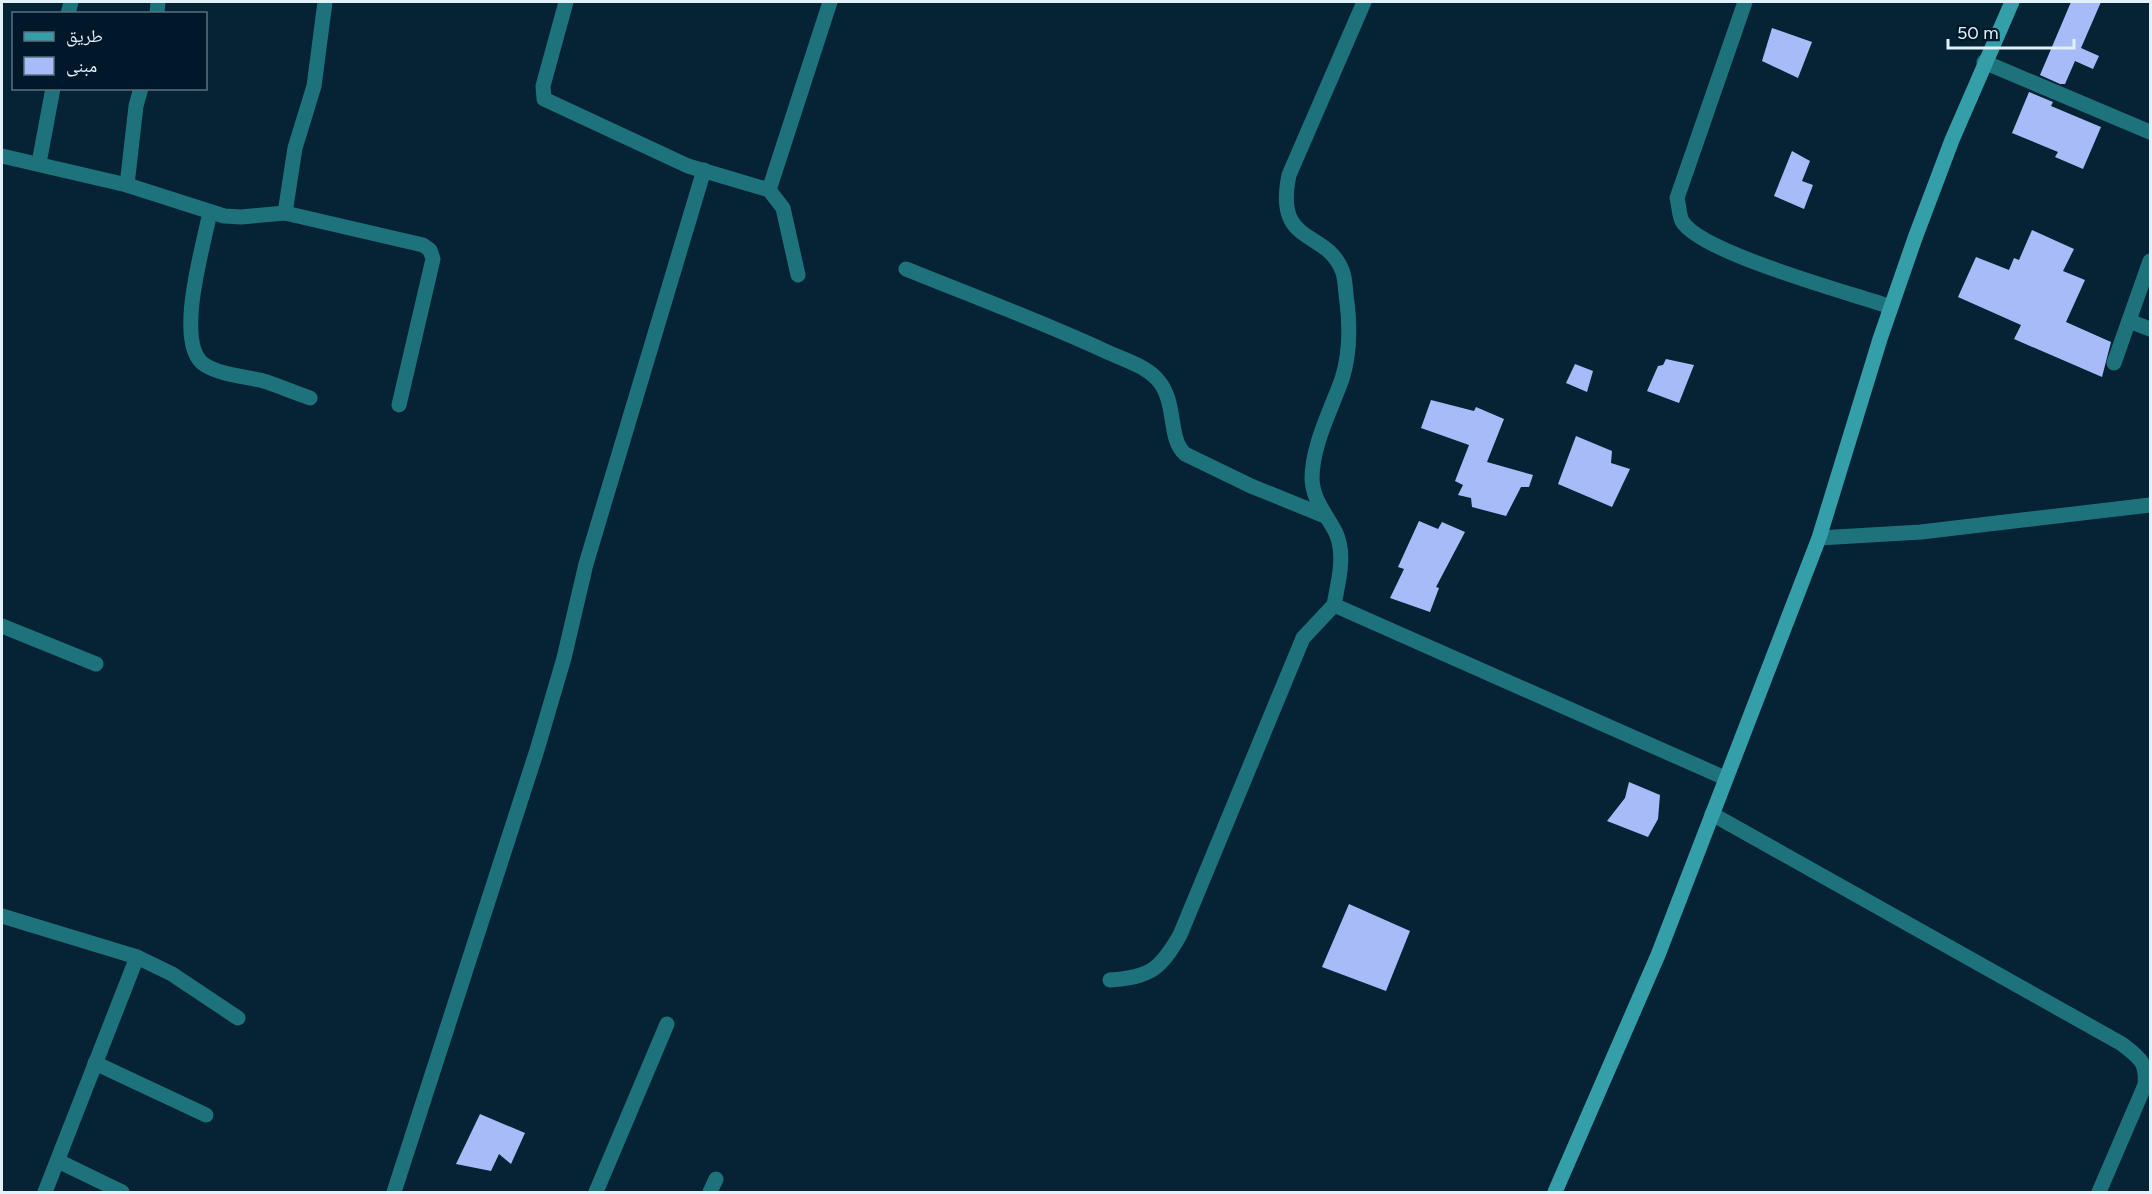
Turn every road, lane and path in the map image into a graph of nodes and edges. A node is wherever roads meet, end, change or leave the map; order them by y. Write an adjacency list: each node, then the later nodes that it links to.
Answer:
1 (325, 2): 17 (street)
2 (566, 2): 13 (street)
3 (830, 2): 15 (street)
4 (1364, 2): 28 (street)
5 (1745, 2): 21 (street)
6 (2012, 2): 7 (street)
7 (1984, 62): 10 (street); 21 (street)
8 (53, 90): 12 (street)
9 (141, 90): 14 (street)
10 (2151, 132)
11 (2, 156): 12 (street)
12 (39, 163): 14 (street)
13 (704, 170): 15 (street); 45 (street)
14 (127, 185): 16 (street)
15 (769, 190): 20 (street)
16 (210, 212): 17 (street); 25 (street)
17 (285, 213): 26 (street)
18 (2151, 261): 22 (street)
19 (906, 269): 28 (street)
20 (798, 275)
21 (1891, 307): 29 (street)
22 (2129, 321): 23 (street); 24 (street)
23 (2151, 329)
24 (2114, 363)
25 (310, 398)
26 (399, 405)
27 (2151, 505): 29 (street)
28 (1325, 516): 30 (street)
29 (1819, 537): 33 (street)
30 (1334, 605): 33 (street); 37 (street)
31 (2, 626): 32 (street)
32 (96, 664)
33 (1725, 778): 34 (street)
34 (1712, 814): 47 (street); 48 (street)
35 (2, 916): 36 (street)
36 (136, 957): 38 (street); 40 (street)
37 (1110, 980)
38 (238, 1018)
39 (667, 1024): 46 (street)
40 (96, 1063): 41 (street); 42 (street)
41 (206, 1115)
42 (58, 1161): 43 (street); 44 (street)
43 (45, 1192)
44 (122, 1192)
45 (394, 1192)
46 (596, 1192)
47 (1555, 1192)
48 (2099, 1192)

